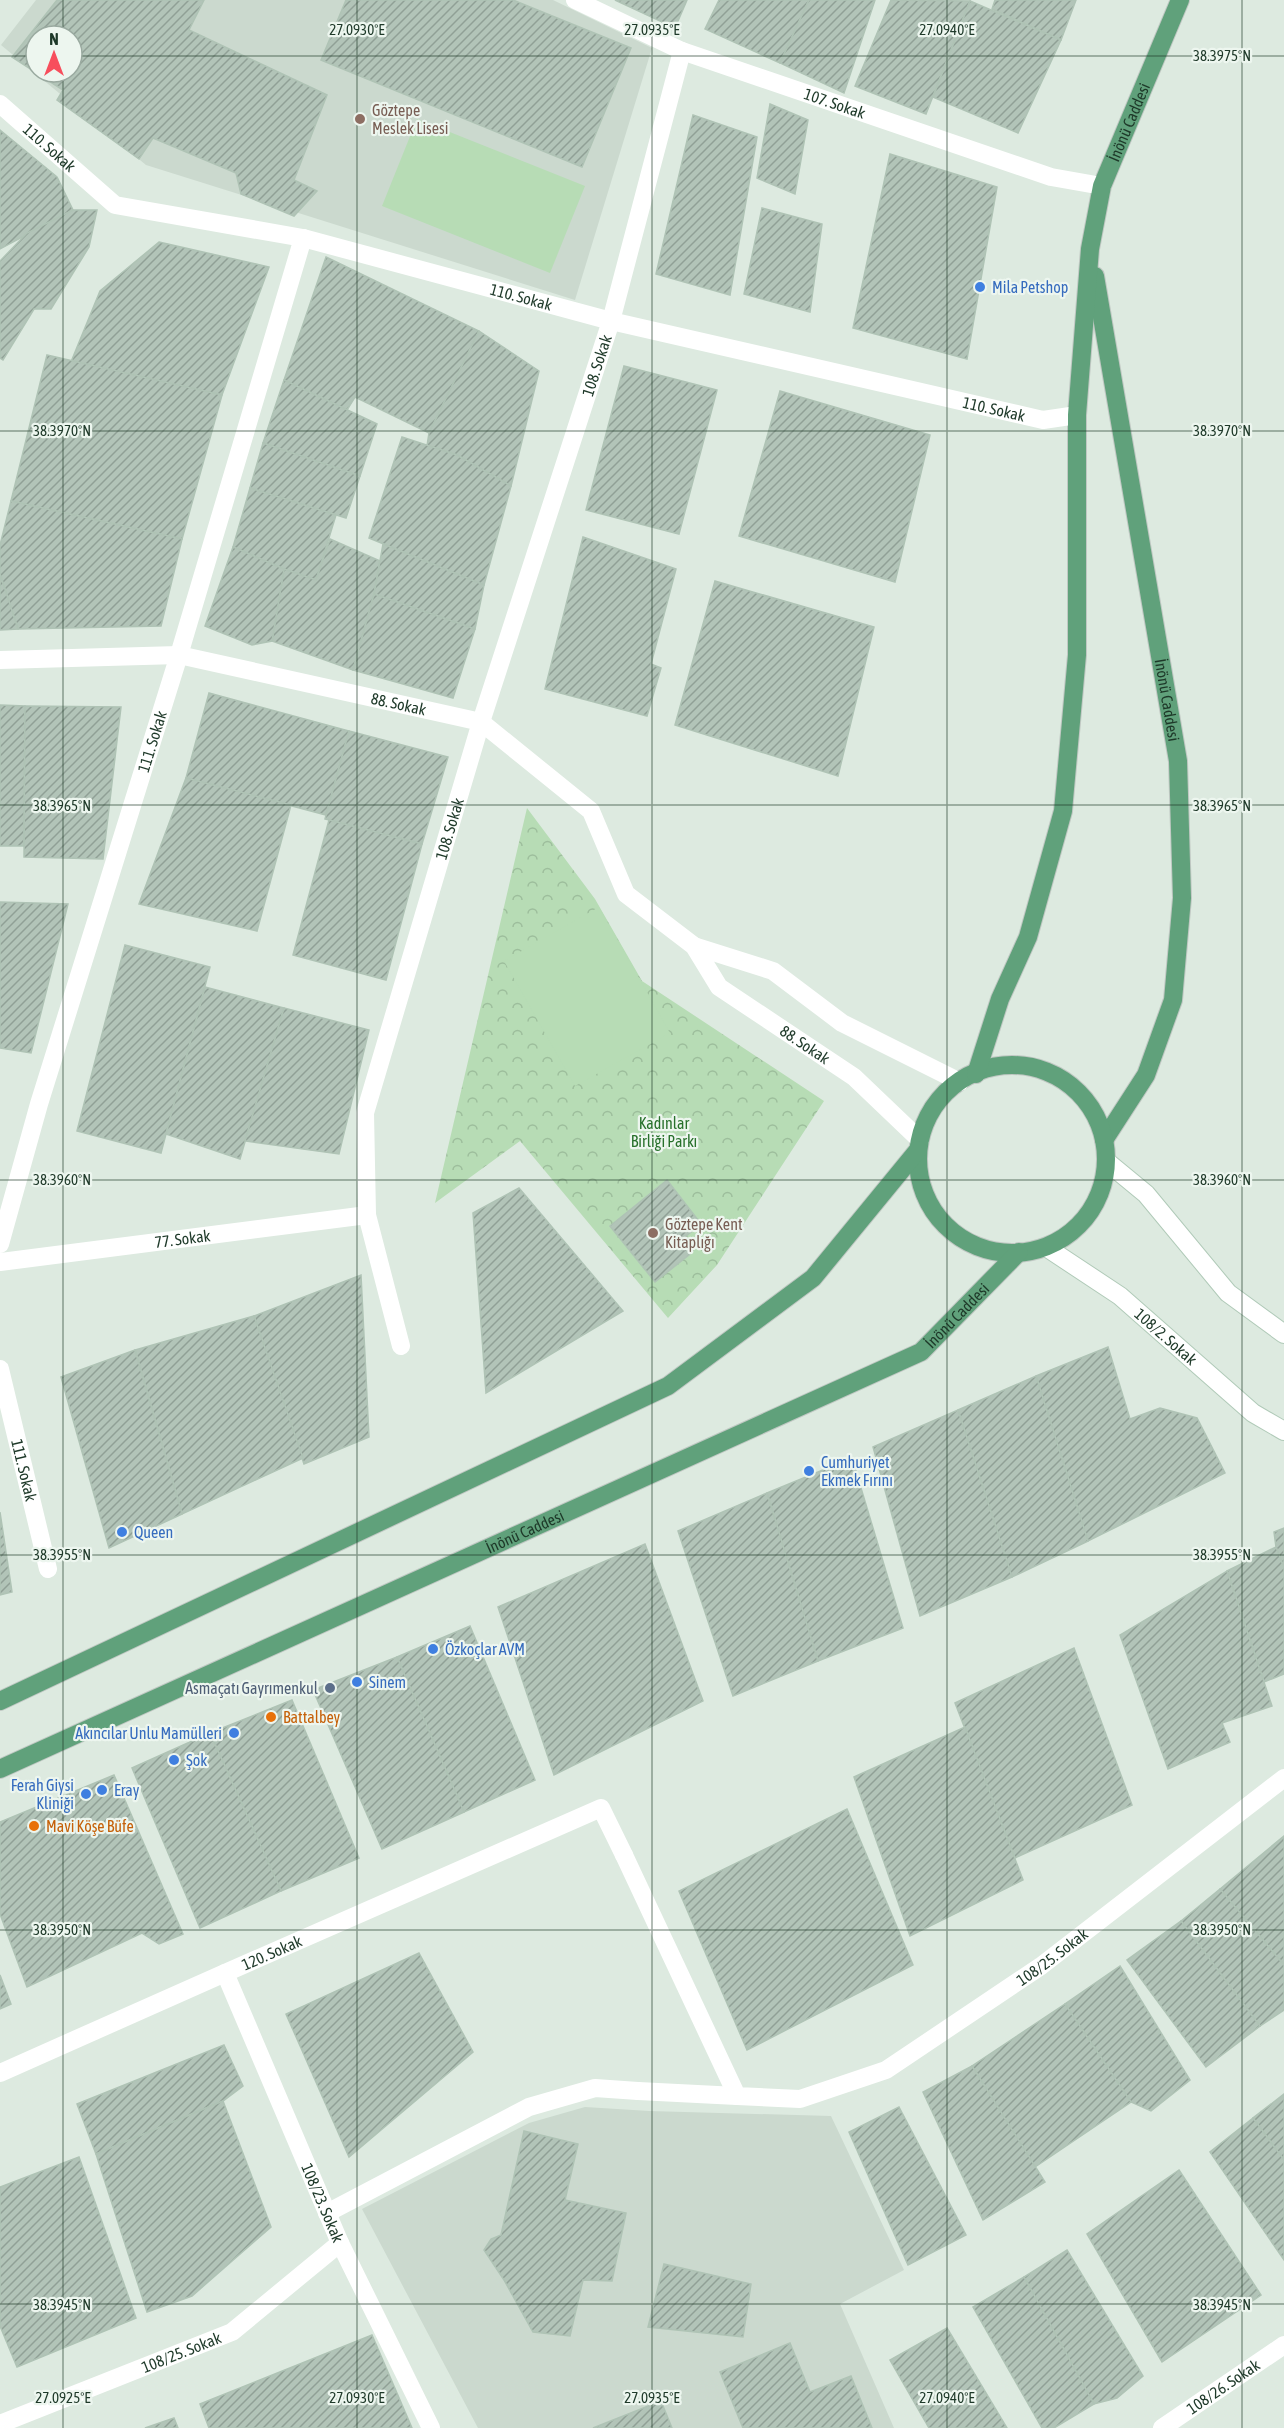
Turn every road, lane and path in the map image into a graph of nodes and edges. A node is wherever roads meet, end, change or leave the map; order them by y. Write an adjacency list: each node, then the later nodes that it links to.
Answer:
1 (575, 0): 3 (street, 107. Sokak)
2 (1180, 0): 5 (main road, İnönü Caddesi)
3 (682, 51): 5 (street, 107. Sokak); 8 (street, 108. Sokak)
4 (0, 104): 6 (street, 110. Sokak)
5 (1102, 186): 7 (main road, İnönü Caddesi)
6 (303, 238): 8 (street, 110. Sokak); 10 (street, 111. Sokak)
7 (1090, 249): 9 (main road, İnönü Caddesi); 15 (main road, İnönü Caddesi)
8 (611, 321): 9 (street, 110. Sokak); 12 (street, 108. Sokak)
9 (1077, 415): 14 (main road, İnönü Caddesi)
10 (179, 655): 11 (street, 88. Sokak); 12 (street, 88. Sokak); 19 (street, 111. Sokak)
11 (0, 660)
12 (481, 722): 13 (street, 88. Sokak); 18 (street, 108. Sokak)
13 (694, 946): 14 (street, 88. Sokak); 16 (street, 88. Sokak)
14 (968, 1078): 15 (main road); 16 (main road)
15 (1104, 1140): 17 (main road)
16 (919, 1145): 21 (main road); 28 (main road)
17 (1106, 1161): 20 (main road); 23 (street)
18 (367, 1215): 22 (street, 77. Sokak); 24 (street, 108. Sokak)
19 (0, 1244)
20 (1046, 1247): 21 (main road); 26 (street, 108/2. Sokak)
21 (1019, 1252): 29 (main road, İnönü Caddesi)
22 (0, 1262)
23 (1284, 1334)
24 (401, 1346)
25 (0, 1369): 27 (street, 111. Sokak)
26 (1284, 1431)
27 (48, 1569)
28 (0, 1701)
29 (0, 1769)
30 (1284, 1778): 33 (street, 108/25. Sokak)
31 (225, 1973): 32 (street, 120. Sokak); 33 (street, 120. Sokak); 34 (street, 108/23. Sokak)
32 (0, 2073)
33 (737, 2096): 34 (street)
34 (327, 2213): 35 (street, 108/23. Sokak)
35 (340, 2243): 37 (street, 108/25. Sokak); 38 (street, 108/23. Sokak)
36 (1284, 2345): 39 (street, 108/26. Sokak)
37 (0, 2423)
38 (431, 2428)
39 (1162, 2428)

